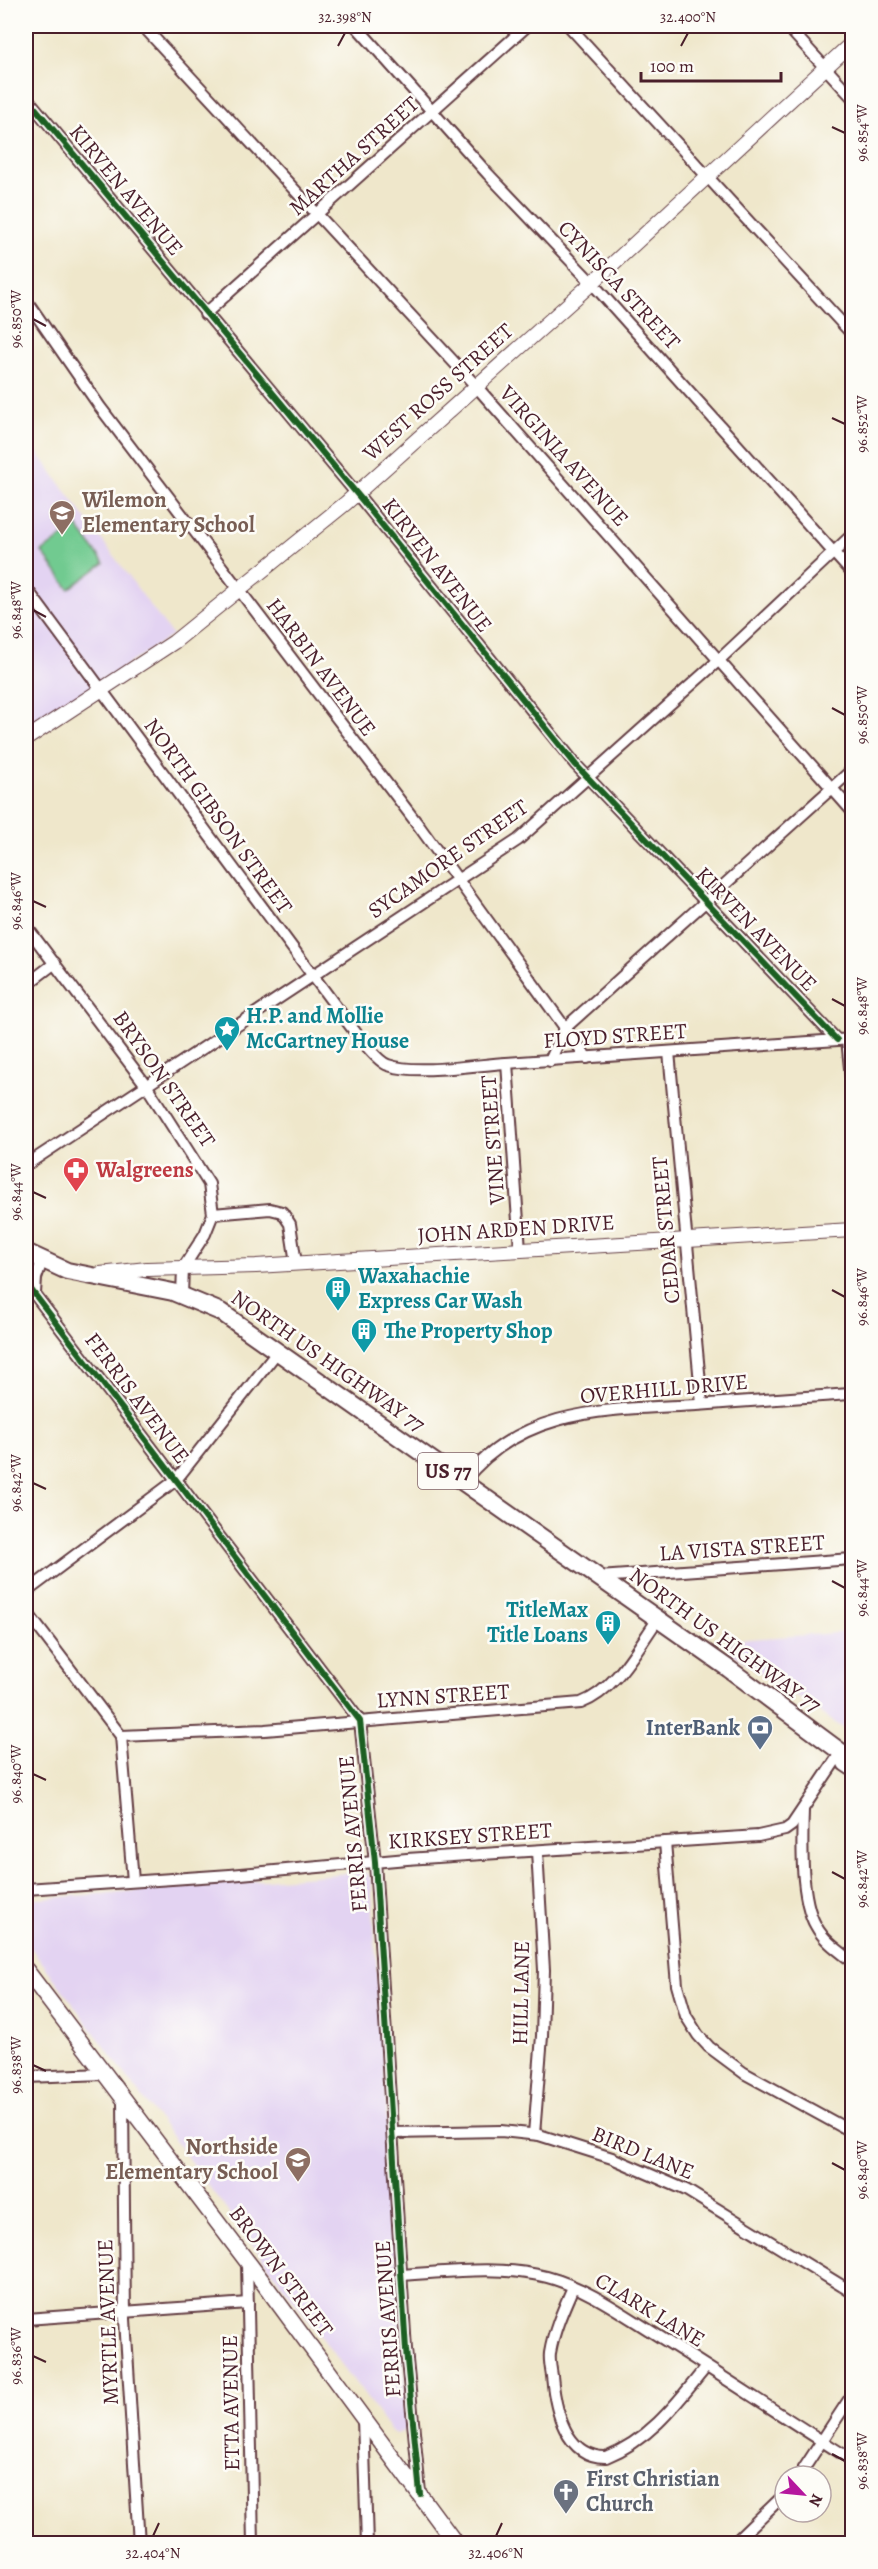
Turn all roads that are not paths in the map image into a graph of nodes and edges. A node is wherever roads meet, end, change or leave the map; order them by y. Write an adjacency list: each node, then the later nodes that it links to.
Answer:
1 (143, 26): 12 (street, VIRGINIA AVENUE)
2 (356, 26): 10 (street, CYNISCA STREET)
3 (527, 26): 10 (street, MARTHA STREET)
4 (569, 26): 11 (street)
5 (787, 26): 7 (street)
6 (852, 43): 7 (street, WEST ROSS STREET)
7 (825, 68): 9 (street); 11 (street, WEST ROSS STREET)
8 (26, 97): 15 (street, KIRVEN AVENUE)
9 (852, 97)
10 (432, 112): 12 (street, MARTHA STREET); 13 (street, CYNISCA STREET)
11 (708, 175): 13 (street, WEST ROSS STREET); 16 (street)
12 (318, 214): 15 (street, MARTHA STREET); 17 (street, VIRGINIA AVENUE)
13 (592, 283): 17 (street, WEST ROSS STREET); 20 (street, CYNISCA STREET)
14 (26, 300): 23 (street, HARBIN AVENUE)
15 (205, 314): 18 (street, KIRVEN AVENUE)
16 (852, 334)
17 (476, 386): 18 (street, WEST ROSS STREET); 24 (street, VIRGINIA AVENUE)
18 (357, 494): 23 (street, WEST ROSS STREET); 28 (street, KIRVEN AVENUE)
19 (852, 535): 20 (street, SYCAMORE STREET)
20 (834, 552): 21 (street, CYNISCA STREET); 24 (street, SYCAMORE STREET)
21 (852, 573)
22 (26, 588): 25 (street, NORTH GIBSON STREET)
23 (238, 591): 25 (street, WEST ROSS STREET); 31 (street, HARBIN AVENUE)
24 (719, 660): 28 (street, SYCAMORE STREET); 29 (street, VIRGINIA AVENUE)
25 (101, 690): 26 (street, WEST ROSS STREET); 35 (street, NORTH GIBSON STREET)
26 (26, 739)
27 (852, 770): 29 (street)
28 (588, 778): 31 (street, SYCAMORE STREET); 32 (street, KIRVEN AVENUE)
29 (832, 789): 30 (street, VIRGINIA AVENUE); 32 (street)
30 (852, 811)
31 (456, 880): 35 (street, SYCAMORE STREET); 37 (street, HARBIN AVENUE)
32 (705, 902): 37 (street); 38 (street, KIRVEN AVENUE)
33 (26, 926): 34 (street, BRYSON STREET)
34 (55, 963): 36 (street); 44 (street, BRYSON STREET)
35 (313, 975): 42 (street, NORTH GIBSON STREET); 44 (street, SYCAMORE STREET)
36 (26, 985)
37 (565, 1028): 40 (street, HARBIN AVENUE); 41 (street)
38 (846, 1039): 39 (street, FLOYD STREET); 45 (street)
39 (669, 1052): 40 (street, FLOYD STREET); 49 (street, CEDAR STREET)
40 (586, 1058): 41 (street, FLOYD STREET)
41 (550, 1060): 43 (street, FLOYD STREET)
42 (382, 1063): 43 (street, FLOYD STREET)
43 (507, 1063): 50 (street, VINE STREET)
44 (146, 1085): 46 (street, SYCAMORE STREET); 47 (street, BRYSON STREET)
45 (852, 1088)
46 (26, 1165)
47 (213, 1214): 53 (street); 54 (street)
48 (852, 1230): 49 (street, JOHN ARDEN DRIVE)
49 (686, 1239): 50 (street, JOHN ARDEN DRIVE); 61 (street, CEDAR STREET)
50 (520, 1250): 53 (street, JOHN ARDEN DRIVE)
51 (26, 1252): 52 (main road, NORTH US HIGHWAY 77 / US 77)
52 (42, 1261): 55 (main road, NORTH US HIGHWAY 77 / US 77); 57 (street)
53 (296, 1263): 54 (street, JOHN ARDEN DRIVE)
54 (183, 1268): 55 (street); 58 (street)
55 (82, 1275): 58 (main road, NORTH US HIGHWAY 77 / US 77)
56 (26, 1283): 57 (street, FERRIS AVENUE)
57 (35, 1293): 62 (street, FERRIS AVENUE)
58 (182, 1295): 59 (main road, NORTH US HIGHWAY 77 / US 77)
59 (278, 1351): 62 (street); 63 (main road, NORTH US HIGHWAY 77 / US 77)
60 (852, 1394): 61 (street, OVERHILL DRIVE)
61 (702, 1404): 63 (street, OVERHILL DRIVE)
62 (176, 1480): 66 (street); 69 (street, FERRIS AVENUE)
63 (463, 1482): 65 (main road, NORTH US HIGHWAY 77 / US 77)
64 (852, 1559): 65 (street, LA VISTA STREET)
65 (599, 1577): 68 (main road, NORTH US HIGHWAY 77 / US 77)
66 (26, 1592)
67 (26, 1611): 70 (street)
68 (658, 1619): 69 (street, LYNN STREET); 71 (main road, NORTH US HIGHWAY 77 / US 77)
69 (360, 1721): 70 (street, LYNN STREET); 76 (street, FERRIS AVENUE)
70 (121, 1736): 77 (street)
71 (847, 1752): 72 (main road, NORTH US HIGHWAY 77 / US 77); 73 (street, KIRKSEY STREET)
72 (852, 1767)
73 (803, 1810): 74 (street, KIRKSEY STREET); 79 (street)
74 (665, 1842): 75 (street, KIRKSEY STREET); 84 (street)
75 (537, 1851): 76 (street, KIRKSEY STREET); 86 (street, HILL LANE)
76 (375, 1862): 77 (street, KIRKSEY STREET); 85 (street, FERRIS AVENUE)
77 (133, 1881): 78 (street, KIRKSEY STREET)
78 (26, 1889)
79 (852, 1961)
80 (26, 1970): 81 (main road, BROWN STREET)
81 (104, 2074): 82 (street); 83 (main road, BROWN STREET)
82 (26, 2077)
83 (123, 2099): 87 (main road, BROWN STREET); 92 (street, MYRTLE AVENUE)
84 (852, 2132)
85 (393, 2133): 86 (street, BIRD LANE); 88 (street, FERRIS AVENUE)
86 (534, 2134): 90 (street, BIRD LANE)
87 (247, 2262): 91 (street, ETTA AVENUE); 96 (main road, BROWN STREET)
88 (401, 2275): 89 (street, CLARK LANE); 100 (street, FERRIS AVENUE)
89 (573, 2287): 94 (street, CLARK LANE); 94 (street)
90 (852, 2292)
91 (248, 2303): 92 (street); 103 (street, ETTA AVENUE)
92 (126, 2312): 93 (street); 102 (street, MYRTLE AVENUE)
93 (26, 2319)
94 (706, 2367): 97 (street, CLARK LANE)
95 (852, 2395): 97 (street)
96 (363, 2417): 100 (main road, BROWN STREET); 104 (street)
97 (823, 2441): 98 (street, CLARK LANE); 99 (street)
98 (852, 2460)
99 (807, 2464)
100 (420, 2494): 105 (main road, BROWN STREET)
101 (773, 2506): 106 (street)
102 (139, 2544)
103 (253, 2544)
104 (367, 2544)
105 (456, 2544)
106 (733, 2544)

